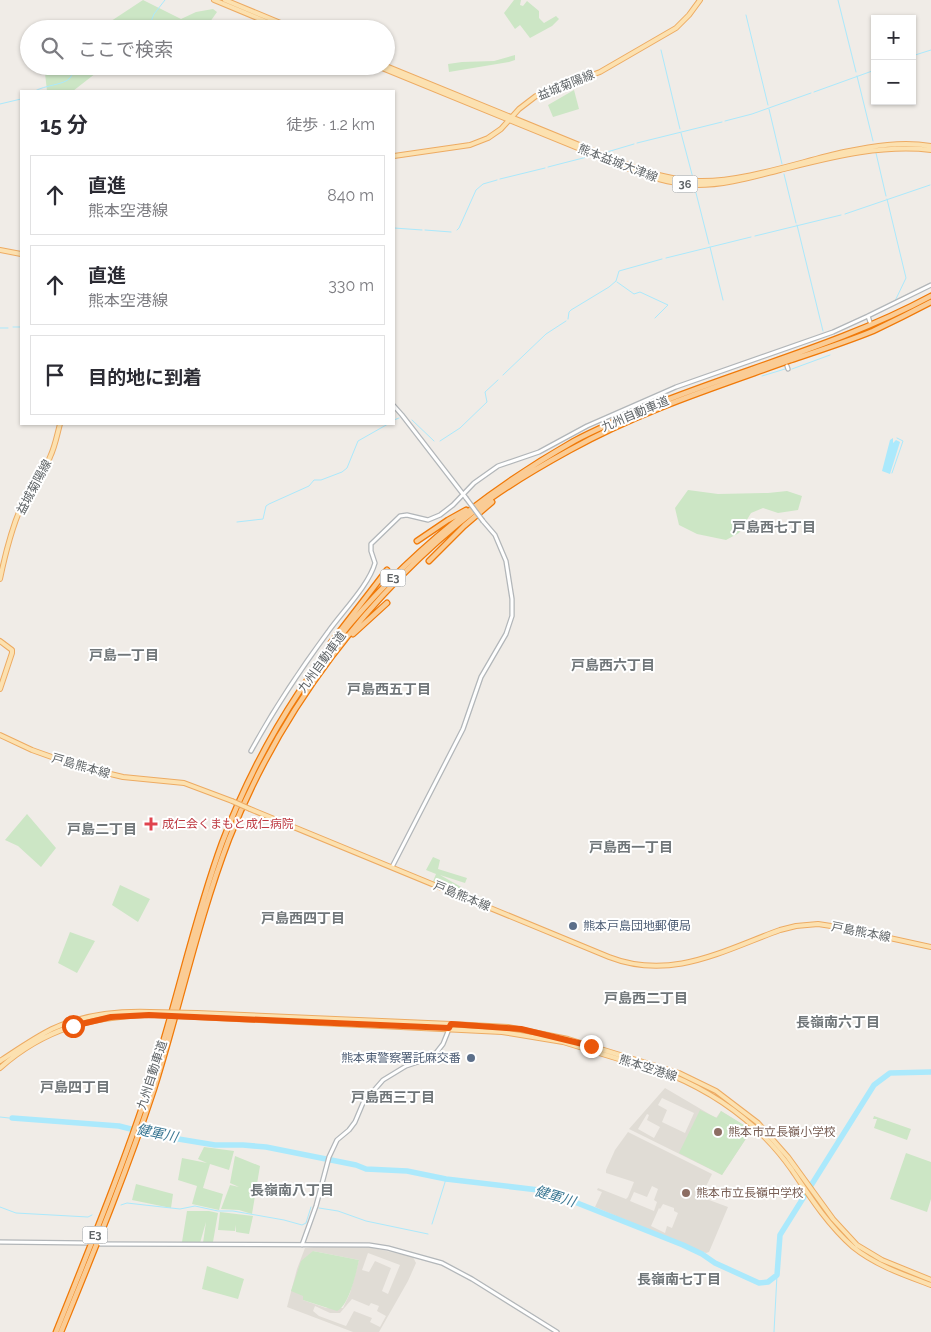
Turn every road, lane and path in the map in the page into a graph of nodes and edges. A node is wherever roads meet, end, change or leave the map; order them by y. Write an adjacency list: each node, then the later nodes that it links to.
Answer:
1 (214, 0): 4 (main road)
2 (225, 0): 5 (main road)
3 (700, 0): 8 (main road, 益城菊陽線)
4 (262, 20)
5 (273, 20)
6 (395, 70): 8 (main road, 熊本益城大津線 / 36)
7 (395, 73): 8 (main road, 熊本益城大津線 / 36)
8 (511, 119): 9 (main road, 熊本益城大津線 / 36); 10 (main road, 熊本益城大津線 / 36); 11 (main road, 益城菊陽線)
9 (931, 146)
10 (931, 150)
11 (395, 156)
12 (0, 250): 13 (main road)
13 (20, 254)
14 (931, 283): 17 (street)
15 (931, 296): 25 (highway, 九州自動車道 / E3)
16 (931, 302): 23 (highway, 九州自動車道 / E3)
17 (868, 316): 18 (street); 19 (street)
18 (870, 322)
19 (781, 350): 20 (street); 24 (street)
20 (783, 355)
21 (395, 407): 24 (street)
22 (60, 425): 29 (main road, 益城菊陽線)
23 (530, 474): 27 (highway); 32 (highway, 九州自動車道 / E3)
24 (463, 494): 36 (street); 37 (street, bridge)
25 (478, 503): 26 (highway); 33 (highway, 九州自動車道 / E3)
26 (417, 541)
27 (429, 561)
28 (386, 570): 33 (highway)
29 (0, 579)
30 (387, 603): 32 (highway)
31 (0, 641): 34 (main road)
32 (342, 644): 45 (highway, 九州自動車道 / E3)
33 (306, 683): 45 (highway, 九州自動車道 / E3)
34 (0, 689)
35 (0, 736): 37 (main road, 戸島熊本線, bridge)
36 (251, 751)
37 (392, 867): 38 (main road, 戸島熊本線)
38 (931, 947)
39 (150, 1013): 40 (main road, 熊本空港線, bridge); 43 (main road, 熊本空港線); 44 (main road, 熊本空港線)
40 (196, 1015): 41 (main road, 熊本空港線); 42 (main road, 熊本空港線)
41 (451, 1024): 42 (street); 51 (main road, 熊本空港線)
42 (449, 1028): 50 (street); 52 (main road, 熊本空港線)
43 (0, 1061)
44 (0, 1068)
45 (138, 1127): 46 (highway, 九州自動車道 / E3)
46 (134, 1138): 53 (highway, 九州自動車道 / E3); 54 (highway, 九州自動車道 / E3)
47 (0, 1242): 48 (street)
48 (88, 1244)
49 (100, 1244): 50 (street)
50 (302, 1245): 55 (street)
51 (931, 1280)
52 (931, 1285)
53 (56, 1332)
54 (62, 1332)
55 (558, 1332)

